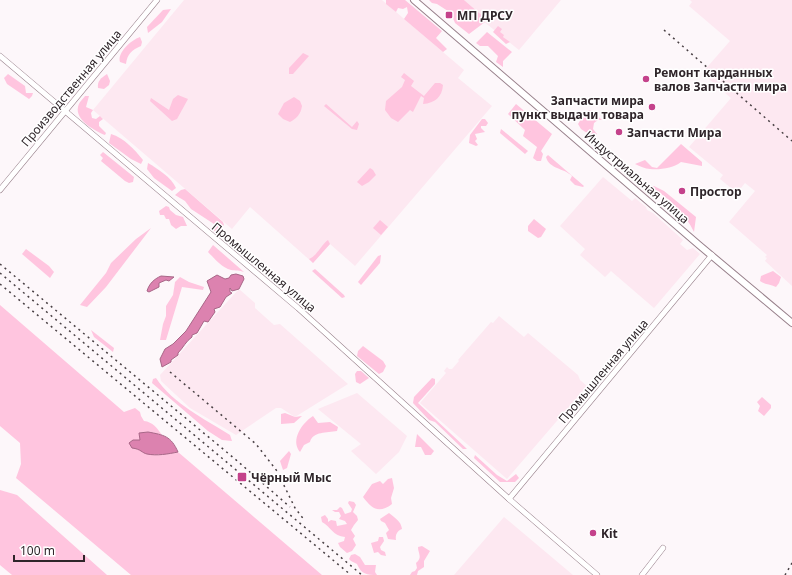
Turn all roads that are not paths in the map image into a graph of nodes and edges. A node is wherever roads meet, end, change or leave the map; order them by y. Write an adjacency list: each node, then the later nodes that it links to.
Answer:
1 (157, 0): 4 (street, Производственная улица)
2 (414, 0): 6 (main road, Индустриальная улица)
3 (0, 56): 4 (street, Промышленная улица)
4 (64, 111): 5 (street, Производственная улица); 8 (street, Промышленная улица)
5 (0, 190)
6 (712, 256): 7 (main road, Индустриальная улица); 8 (street, Промышленная улица)
7 (792, 322)
8 (508, 499): 10 (street, Промышленная улица)
9 (663, 548): 11 (street)
10 (597, 575)
11 (642, 575)

